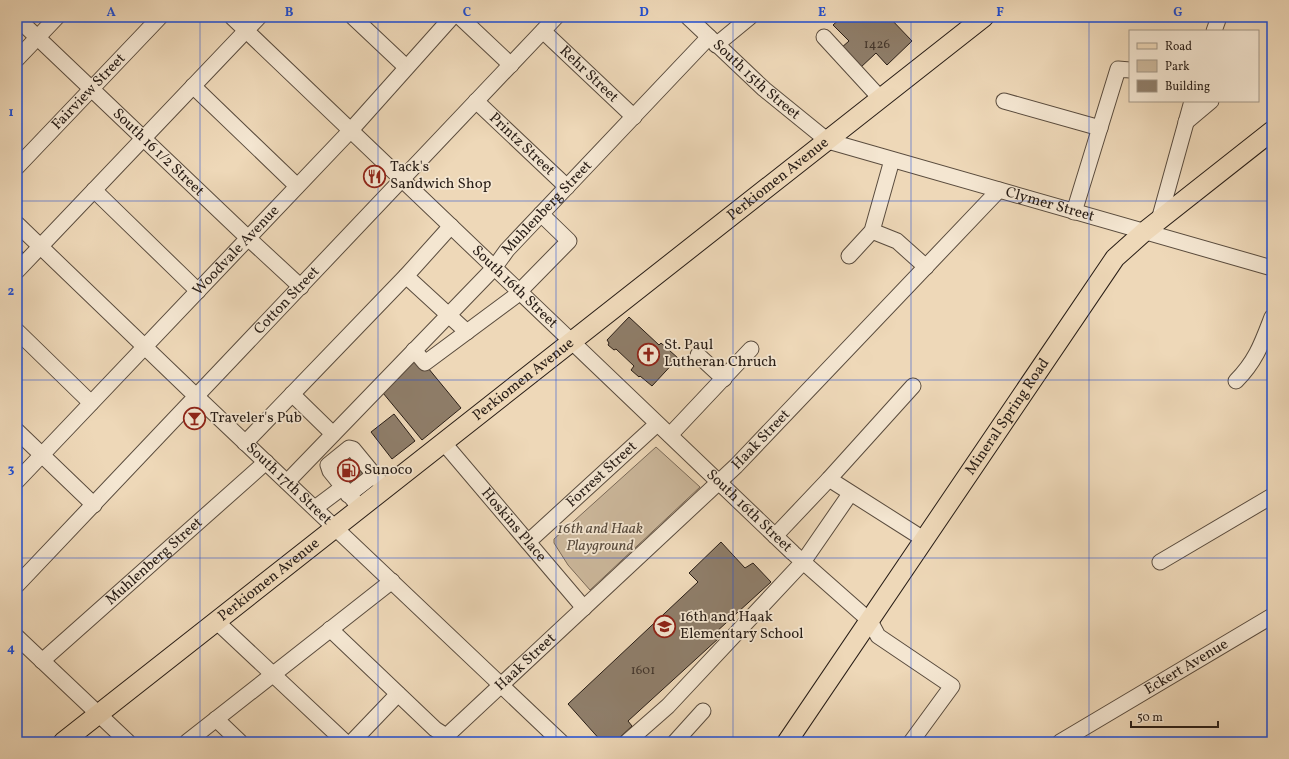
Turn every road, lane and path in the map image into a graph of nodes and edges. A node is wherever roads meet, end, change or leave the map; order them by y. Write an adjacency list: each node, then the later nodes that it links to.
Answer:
1 (57, 17): 18 (street)
2 (160, 17): 25 (street, Fairview Street)
3 (232, 17): 14 (street, South 16th Street)
4 (259, 17): 14 (street)
5 (352, 17): 22 (street)
6 (452, 17): 22 (street, Woodvale Avenue)
7 (460, 17): 21 (street)
8 (556, 17): 16 (street, Cotton Street)
9 (688, 17): 19 (street, South 15th Street)
10 (750, 17): 19 (street, Muhlenberg Street)
11 (984, 17): 26 (main road, Perkiomen Avenue)
12 (1219, 17): 15 (street)
13 (17, 18): 18 (street, South 16 1/2 Street)
14 (246, 30): 24 (street); 34 (street, South 16th Street)
15 (1214, 30)
16 (543, 31): 21 (street, Cotton Street); 31 (street, Rehr Street)
17 (824, 36): 26 (street)
18 (38, 38): 20 (street); 25 (street, South 16 1/2 Street)
19 (712, 41): 31 (street, Muhlenberg Street); 37 (street, South 15th Street)
20 (17, 59)
21 (511, 65): 27 (street, Cotton Street)
22 (406, 67): 34 (street, Woodvale Avenue)
23 (1129, 70): 33 (street)
24 (193, 86): 36 (street); 41 (street)
25 (92, 89): 36 (street, South 16 1/2 Street); 39 (street, Fairview Street)
26 (882, 99): 37 (main road, Perkiomen Avenue)
27 (476, 101): 40 (street, Cotton Street); 42 (street, Printz Street)
28 (1004, 101): 33 (street)
29 (1192, 102): 32 (street)
30 (1209, 102): 32 (street)
31 (634, 117): 42 (street, Muhlenberg Street)
32 (1186, 122): 47 (street)
33 (1100, 128): 45 (street)
34 (351, 130): 40 (street, South 16th Street); 41 (street, Woodvale Avenue)
35 (1272, 131): 47 (main road, Mineral Spring Road)
36 (144, 138): 43 (street); 52 (street, South 16 1/2 Street)
37 (828, 141): 38 (street, Clymer Street); 67 (main road, Perkiomen Avenue)
38 (892, 160): 44 (street, Clymer Street); 50 (street)
39 (17, 167)
40 (402, 179): 49 (street, South 16th Street); 60 (street, Cotton Street)
41 (298, 186): 52 (street, Woodvale Avenue)
42 (567, 186): 46 (street, Muhlenberg Street)
43 (94, 190): 53 (street); 61 (street)
44 (999, 190): 45 (street, Clymer Street); 55 (street, Haak Street)
45 (1074, 212): 51 (street, Clymer Street)
46 (541, 214): 56 (street, Muhlenberg Street); 62 (street)
47 (1159, 220): 51 (main road, Mineral Spring Road)
48 (17, 224): 53 (street, South 17th Street)
49 (451, 226): 56 (street, South 16th Street); 59 (street)
50 (872, 231): 54 (street); 55 (street)
51 (1144, 232): 57 (street, Clymer Street); 99 (main road, Mineral Spring Road)
52 (248, 238): 60 (street, South 16 1/2 Street); 61 (street, Woodvale Avenue)
53 (40, 247): 58 (street); 69 (street, South 17th Street)
54 (849, 256)
55 (926, 267): 91 (street, Haak Street)
56 (494, 268): 62 (street, South 16th Street); 63 (street, Muhlenberg Street)
57 (1272, 268)
58 (17, 271)
59 (406, 276): 63 (street); 76 (street)
60 (301, 287): 77 (street, Cotton Street)
61 (198, 291): 69 (street, Woodvale Avenue)
62 (520, 292): 66 (street); 67 (street, South 16th Street)
63 (448, 315): 66 (street); 71 (street, Muhlenberg Street)
64 (1272, 317): 68 (street)
65 (17, 331): 78 (street)
66 (467, 332): 71 (street)
67 (572, 341): 79 (street, South 16th Street); 83 (main road, Perkiomen Avenue)
68 (1267, 345): 74 (street)
69 (145, 347): 77 (street, South 17th Street); 78 (street, Woodvale Avenue)
70 (751, 349): 73 (street)
71 (414, 350): 81 (street, Muhlenberg Street)
72 (698, 355): 73 (street)
73 (724, 379): 82 (street)
74 (1236, 381)
75 (913, 386): 87 (street)
76 (292, 394): 81 (street); 84 (street)
77 (197, 396): 84 (street, South 17th Street); 95 (street, Cotton Street)
78 (92, 403): 85 (street, Woodvale Avenue)
79 (657, 424): 82 (street, South 16th Street); 100 (street, Forrest Street)
80 (17, 431): 85 (street)
81 (333, 434): 90 (street, Muhlenberg Street)
82 (670, 435): 91 (street, South 16th Street)
83 (443, 442): 89 (main road, Perkiomen Avenue); 100 (street, Hoskins Place)
84 (245, 443): 86 (street, South 17th Street)
85 (42, 455): 88 (street, Woodvale Avenue); 95 (street)
86 (266, 462): 90 (street, South 17th Street); 111 (street, Muhlenberg Street)
87 (829, 479): 92 (street); 98 (street)
88 (17, 481)
89 (379, 481): 94 (main road, Perkiomen Avenue); 94 (street)
90 (287, 482): 96 (street, South 17th Street)
91 (719, 482): 98 (street, South 16th Street); 105 (street, Haak Street)
92 (850, 494): 99 (street); 101 (street)
93 (1272, 496): 102 (street)
94 (350, 497): 96 (street); 97 (main road, Perkiomen Avenue)
95 (94, 505): 104 (street, Cotton Street)
96 (314, 508): 97 (street, South 17th Street)
97 (335, 527): 103 (street, South 17th Street); 107 (main road, Perkiomen Avenue)
98 (775, 536): 101 (street, South 16th Street)
99 (925, 540): 108 (main road, Mineral Spring Road)
100 (528, 542): 105 (street, Hoskins Place)
101 (803, 562): 108 (street, South 16th Street); 126 (street)
102 (1160, 562)
103 (392, 581): 109 (street); 113 (street, South 17th Street)
104 (17, 585)
105 (584, 608): 113 (street, Haak Street)
106 (1272, 616): 130 (street, Eckert Avenue)
107 (216, 621): 112 (street); 116 (main road, Perkiomen Avenue)
108 (870, 621): 128 (main road, Mineral Spring Road); 129 (street, South 16th Street)
109 (330, 629): 112 (street); 114 (street)
110 (17, 638): 111 (street)
111 (42, 661): 116 (street)
112 (273, 674): 117 (street); 123 (street)
113 (501, 685): 118 (street, Haak Street); 125 (street, South 17th Street)
114 (398, 694): 118 (street); 124 (street)
115 (702, 710): 127 (street)
116 (98, 714): 119 (main road, Perkiomen Avenue); 120 (street)
117 (216, 719): 121 (street); 122 (street)
118 (448, 738)
119 (63, 742)
120 (128, 742)
121 (187, 742)
122 (240, 742)
123 (345, 742)
124 (352, 742)
125 (561, 742)
126 (627, 742)
127 (675, 742)
128 (787, 742)
129 (911, 742)
130 (1060, 742)

